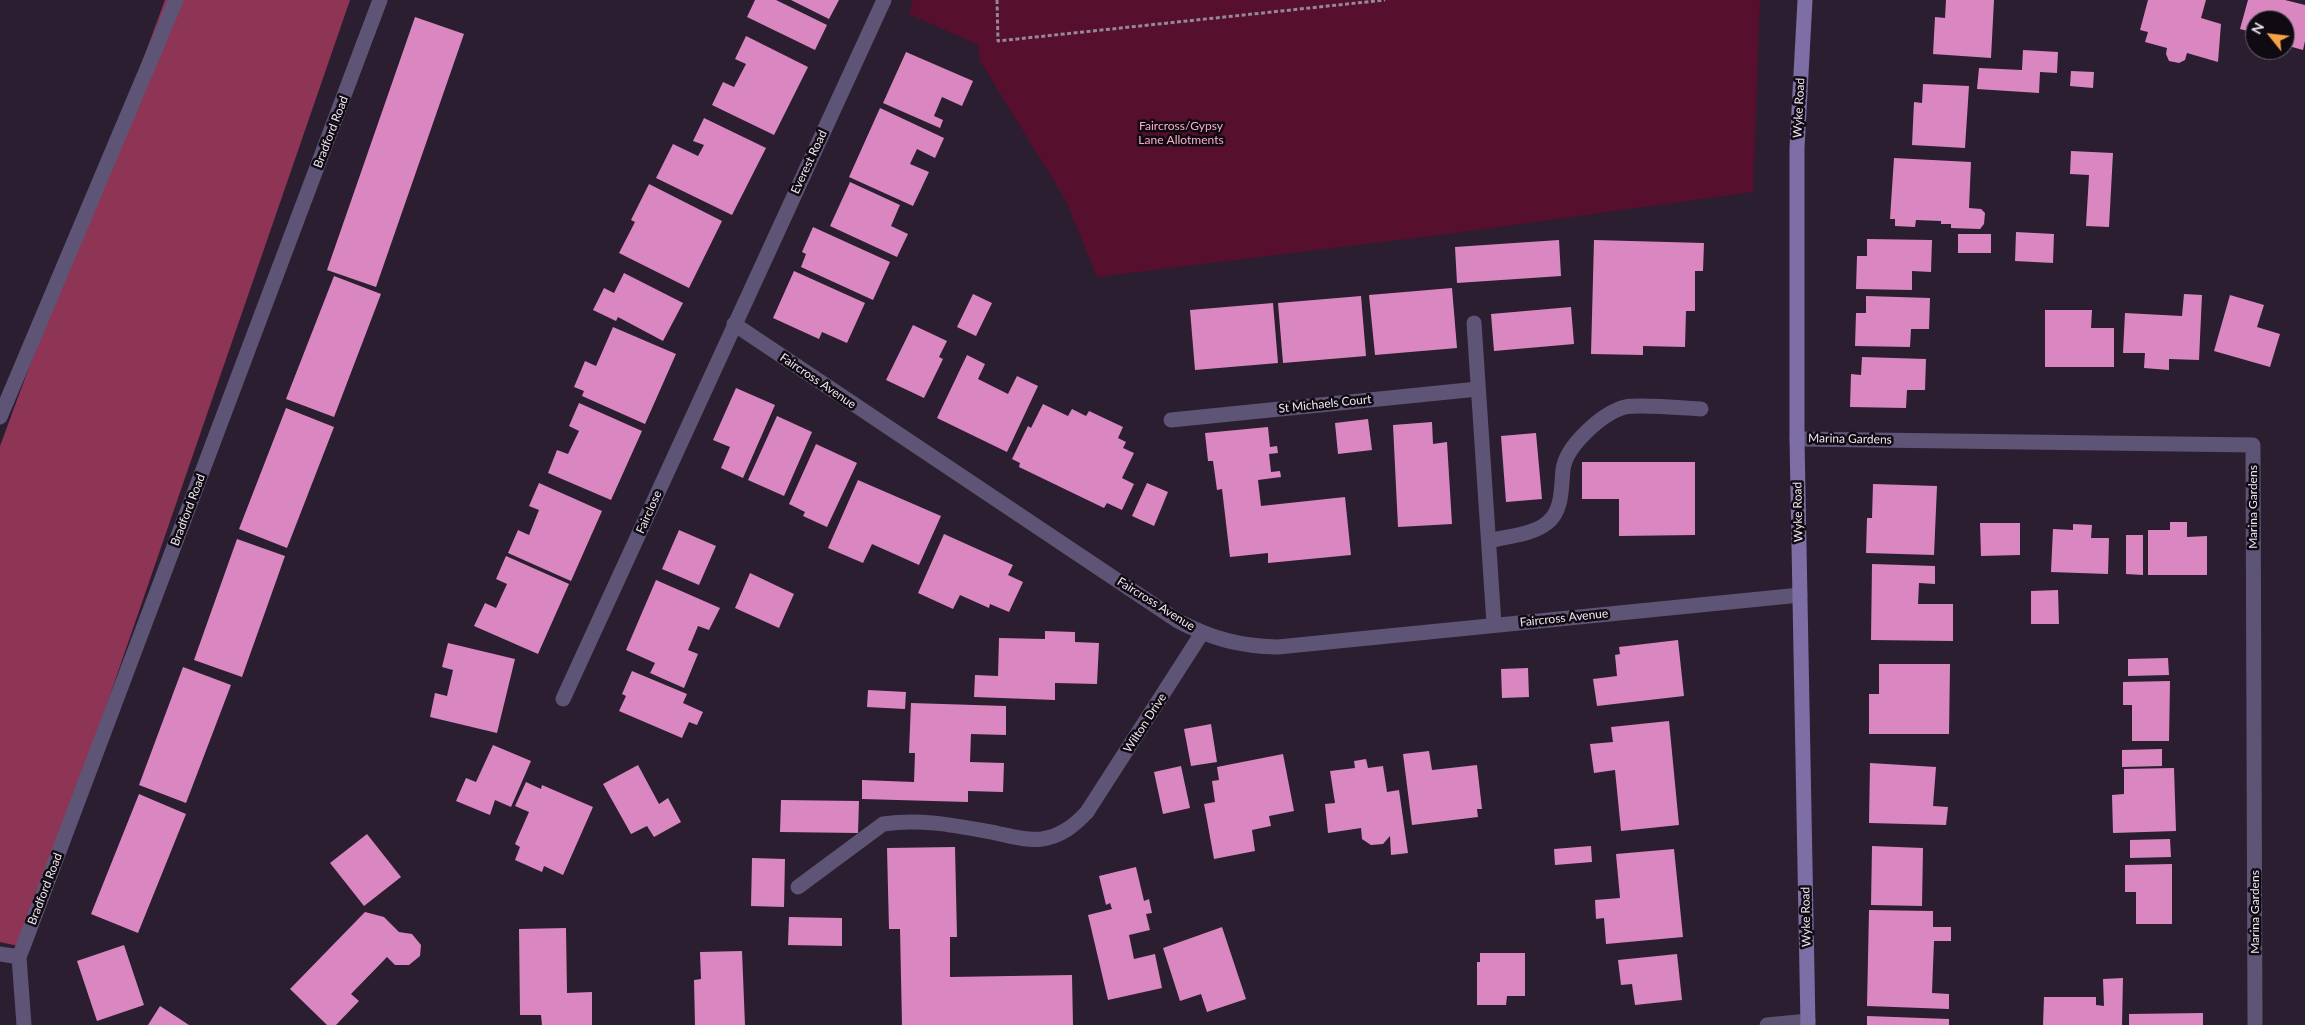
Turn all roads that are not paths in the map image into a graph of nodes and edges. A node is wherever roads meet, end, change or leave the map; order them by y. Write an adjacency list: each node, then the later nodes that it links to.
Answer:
1 (176, 0): 9 (street)
2 (380, 0): 19 (street, Bradford Road)
3 (884, 0): 6 (street, Everest Road)
4 (1805, 0): 11 (main road, Wyke Road)
5 (1474, 323): 7 (street)
6 (734, 324): 15 (street, Faircross Avenue); 16 (street, Fairclose)
7 (1478, 389): 10 (street, St Michaels Court); 12 (street)
8 (1701, 409): 12 (street)
9 (0, 417)
10 (1171, 420)
11 (1797, 439): 13 (main road, Wyke Road); 23 (street, Marina Gardens)
12 (1489, 541): 14 (street)
13 (1800, 595): 14 (street, Faircross Avenue); 20 (main road, Wyke Road)
14 (1494, 624): 15 (street, Faircross Avenue)
15 (1202, 633): 17 (street, Wilton Drive)
16 (563, 699)
17 (798, 887)
18 (0, 954): 19 (street)
19 (19, 958): 21 (street, Bradford Road)
20 (1808, 1023): 22 (street)
21 (24, 1025)
22 (1767, 1025)
23 (2255, 1025)

